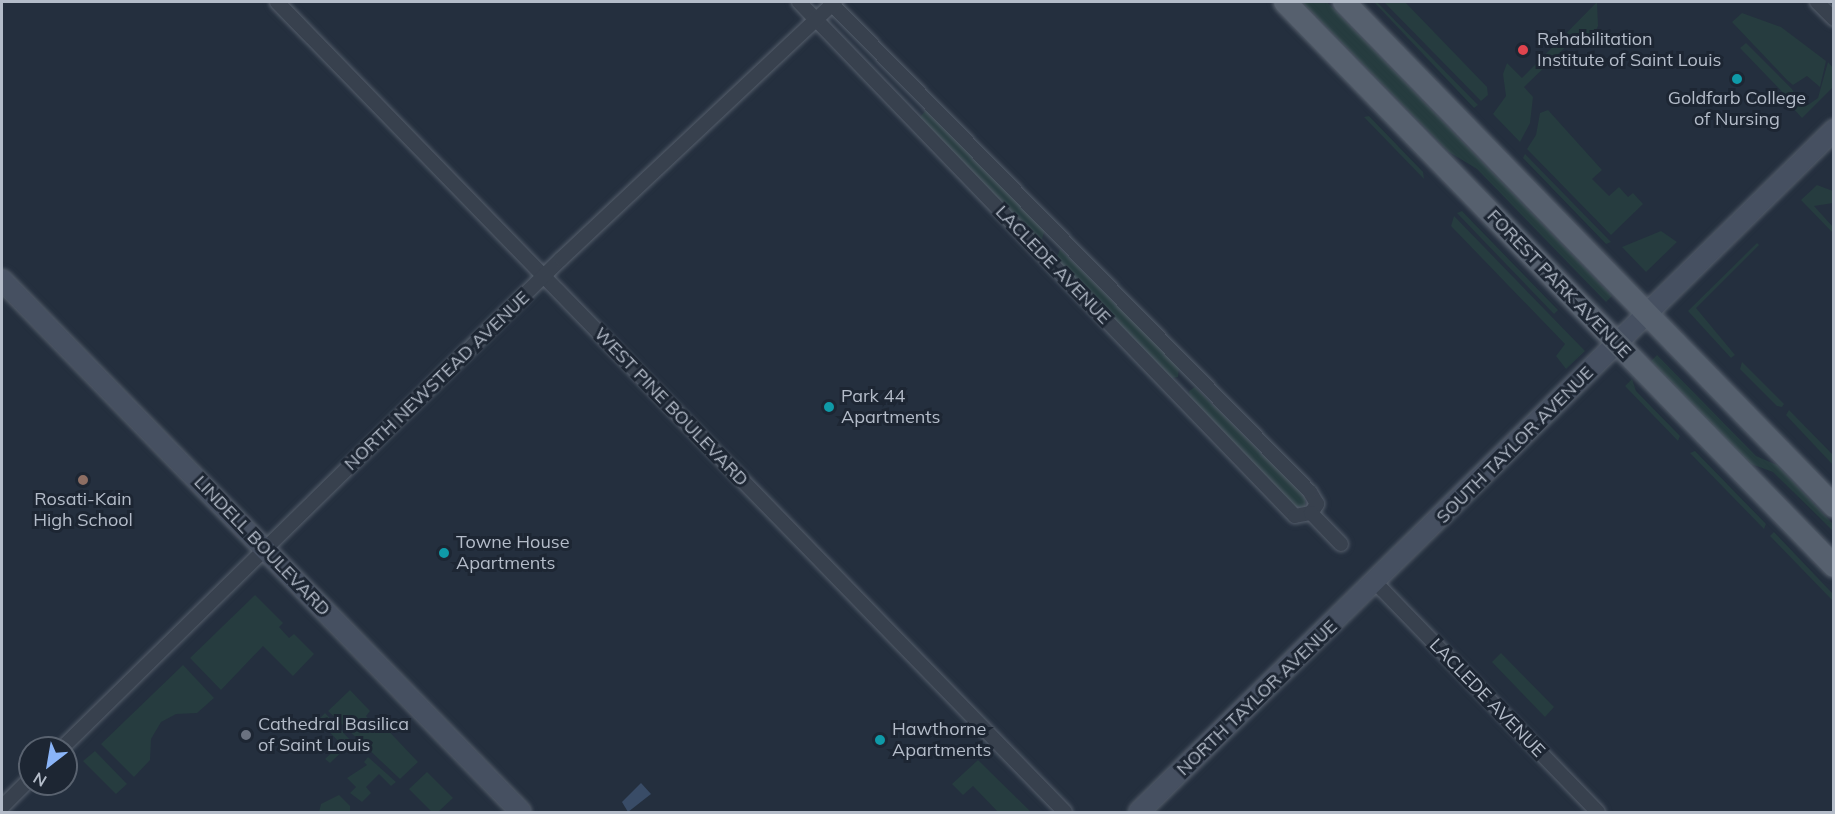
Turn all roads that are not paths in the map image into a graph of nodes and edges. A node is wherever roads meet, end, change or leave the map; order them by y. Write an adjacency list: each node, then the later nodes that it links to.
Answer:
1 (277, 2): 10 (street, WEST PINE BOULEVARD)
2 (800, 2): 7 (street, LACLEDE AVENUE)
3 (832, 2): 7 (street, NORTH NEWSTEAD AVENUE); 15 (street, LACLEDE AVENUE)
4 (1285, 2): 13 (main road, FOREST PARK AVENUE)
5 (1344, 2): 12 (main road)
6 (1817, 2): 8 (street)
7 (816, 19): 10 (street, NORTH NEWSTEAD AVENUE); 15 (street, LACLEDE AVENUE)
8 (1833, 19)
9 (1833, 130): 12 (street, SOUTH TAYLOR AVENUE)
10 (543, 276): 17 (street, NORTH NEWSTEAD AVENUE); 24 (street, WEST PINE BOULEVARD)
11 (2, 280): 17 (street, LINDELL BOULEVARD)
12 (1647, 314): 13 (street, SOUTH TAYLOR AVENUE); 14 (main road)
13 (1617, 344): 18 (main road, FOREST PARK AVENUE); 19 (street, SOUTH TAYLOR AVENUE)
14 (1833, 506)
15 (1311, 513): 16 (street)
16 (1341, 544)
17 (264, 549): 20 (street, NORTH NEWSTEAD AVENUE); 23 (street, LINDELL BOULEVARD)
18 (1833, 566)
19 (1376, 583): 25 (street, NORTH TAYLOR AVENUE); 26 (street, LACLEDE AVENUE)
20 (74, 736)
21 (18, 791): 22 (street)
22 (2, 807)
23 (521, 813)
24 (1065, 813)
25 (1139, 813)
26 (1598, 813)

